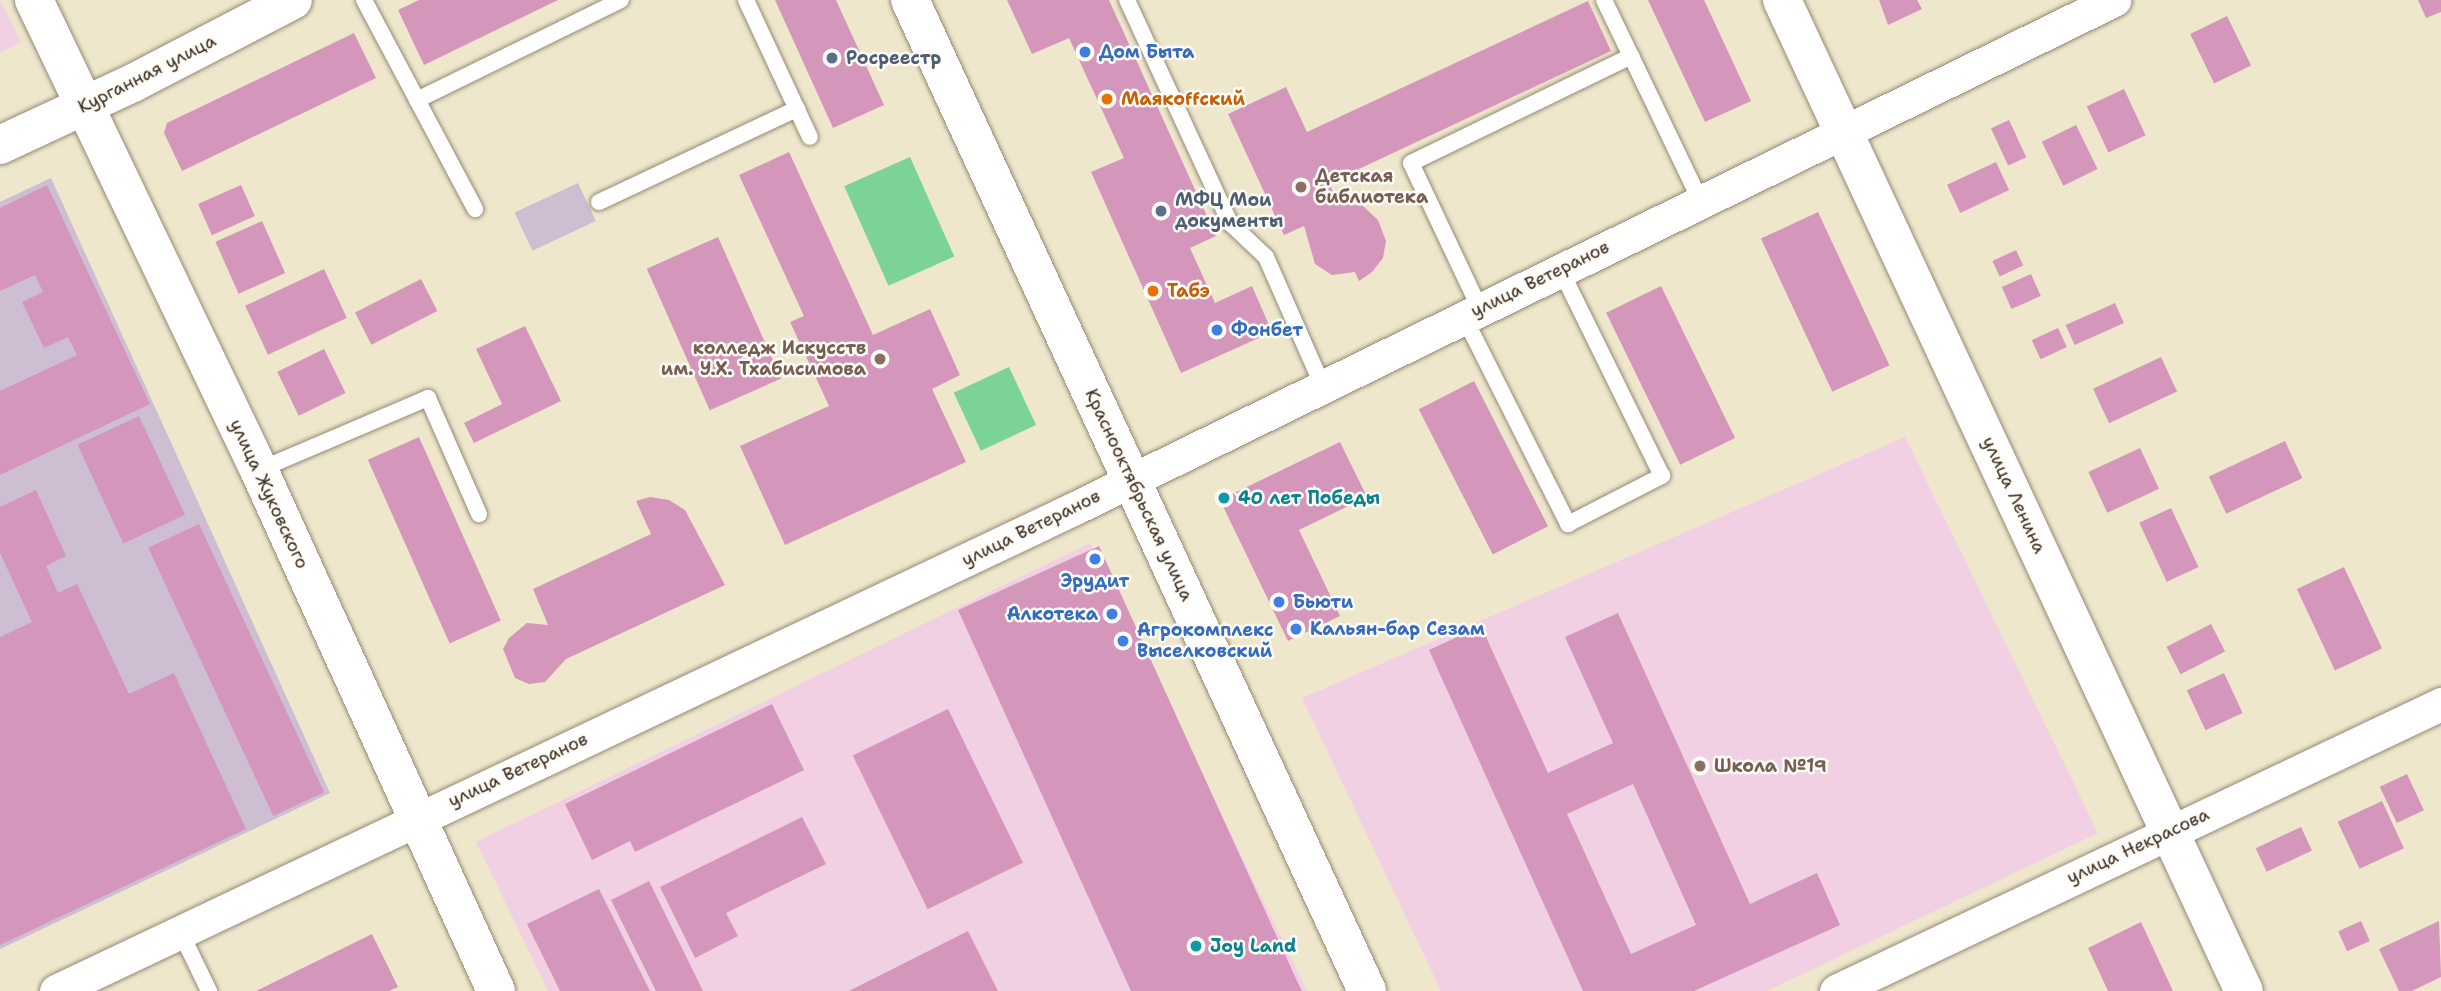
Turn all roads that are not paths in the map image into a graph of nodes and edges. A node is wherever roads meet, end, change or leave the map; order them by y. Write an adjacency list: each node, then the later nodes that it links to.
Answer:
1 (34, 0): 13 (street, улица Жуковского)
2 (293, 0): 13 (street, Курганная улица)
3 (363, 0): 12 (lane)
4 (621, 0): 12 (lane)
5 (746, 0): 14 (lane)
6 (910, 0): 25 (street, Краснооктябрьская улица)
7 (1126, 0): 23 (lane)
8 (1604, 0): 11 (lane)
9 (1782, 0): 15 (street, улица Ленина)
10 (2115, 0): 15 (street, улица Ветеранов)
11 (1631, 56): 18 (lane); 22 (lane)
12 (417, 100): 20 (lane)
13 (87, 106): 17 (street, Курганная улица); 24 (street, улица Жуковского)
14 (797, 108): 16 (lane); 19 (lane)
15 (1843, 130): 18 (street, улица Ветеранов); 29 (street, улица Ленина)
16 (810, 137)
17 (0, 145)
18 (1700, 200): 21 (street, улица Ветеранов)
19 (599, 202)
20 (475, 209)
21 (1560, 269): 22 (street, улица Ветеранов); 22 (lane)
22 (1472, 313): 23 (street, улица Ветеранов)
23 (1323, 387): 25 (street, улица Ветеранов)
24 (259, 470): 26 (lane); 28 (street, улица Жуковского)
25 (1132, 480): 28 (street, улица Ветеранов); 34 (street, Краснооктябрьская улица)
26 (479, 514)
27 (2441, 704): 29 (street, улица Некрасова)
28 (417, 817): 30 (street, улица Ветеранов); 33 (street, улица Жуковского)
29 (2172, 830): 35 (street, улица Некрасова); 36 (street, улица Ленина)
30 (180, 931): 31 (street, улица Ветеранов); 32 (lane)
31 (56, 991)
32 (209, 991)
33 (496, 991)
34 (1367, 991)
35 (1836, 991)
36 (2244, 991)

